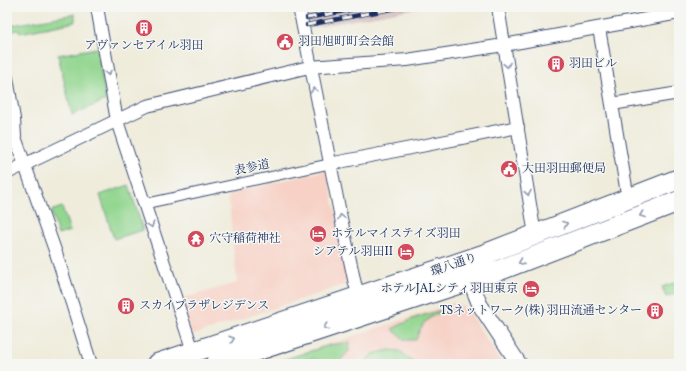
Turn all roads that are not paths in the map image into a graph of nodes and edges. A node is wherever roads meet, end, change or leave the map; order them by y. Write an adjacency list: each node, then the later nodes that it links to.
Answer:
1 (97, 7): 11 (street, one-way to 11)
2 (299, 7): 7 (street)
3 (498, 7): 6 (street)
4 (679, 13): 5 (street)
5 (599, 28): 6 (street); 10 (street)
6 (504, 45): 7 (street); 12 (street, one-way to 12)
7 (309, 67): 11 (street); 14 (street, one-way to 7)
8 (7, 78): 13 (street)
9 (679, 93): 10 (street)
10 (612, 104): 17 (street)
11 (117, 121): 13 (street); 19 (street)
12 (518, 127): 14 (street); 20 (street, one-way to 20)
13 (25, 164): 15 (street); 26 (street)
14 (329, 164): 19 (street, 表参道); 23 (street, one-way to 14)
15 (7, 173)
16 (679, 179): 17 (highway, 環八通り)
17 (628, 199): 20 (highway, 環八通り, one-way to 17)
18 (679, 201): 22 (highway, 環八通り, one-way to 22)
19 (144, 204): 25 (street, one-way to 25)
20 (535, 235): 21 (highway, 環八通り)
21 (463, 261): 22 (street); 23 (highway, 環八通り)
22 (469, 280): 24 (highway, 環八通り); 29 (street)
23 (360, 296): 24 (street); 25 (highway, 環八通り, one-way to 23)
24 (381, 310): 28 (highway, 環八通り, one-way to 28)
25 (197, 358): 27 (highway, 環八通り)
26 (91, 364)
27 (157, 364)
28 (216, 364)
29 (519, 364)

